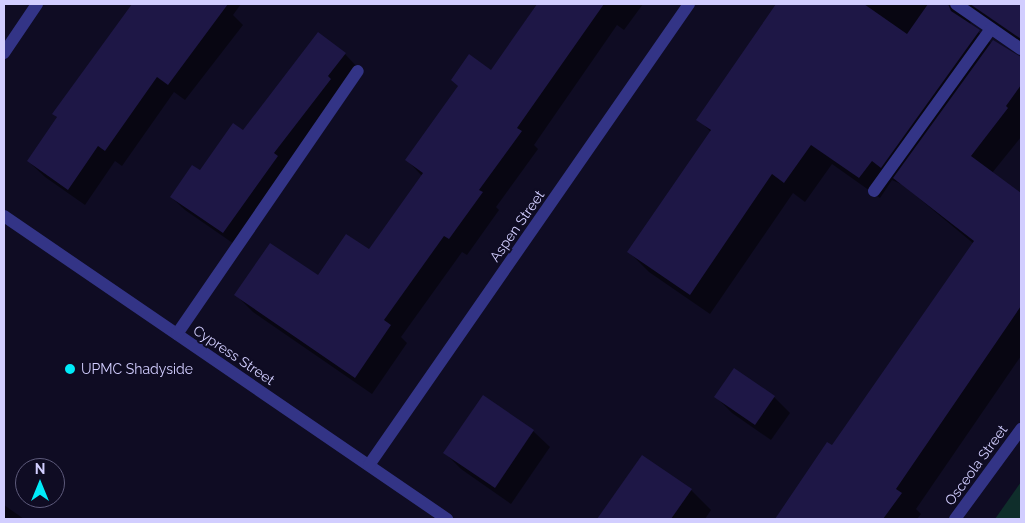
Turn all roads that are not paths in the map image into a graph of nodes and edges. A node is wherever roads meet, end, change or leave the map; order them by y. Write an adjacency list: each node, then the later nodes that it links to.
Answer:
1 (37, 4): 6 (street)
2 (690, 4): 12 (street, Aspen Street)
3 (956, 4): 4 (street)
4 (991, 29): 5 (street); 8 (street)
5 (1021, 50)
6 (4, 52)
7 (358, 71): 10 (street)
8 (874, 191)
9 (4, 216): 10 (street, Cypress Street)
10 (178, 334): 12 (street, Cypress Street)
11 (1021, 429): 14 (street, Osceola Street)
12 (369, 465): 13 (street, Cypress Street)
13 (447, 519)
14 (955, 519)

